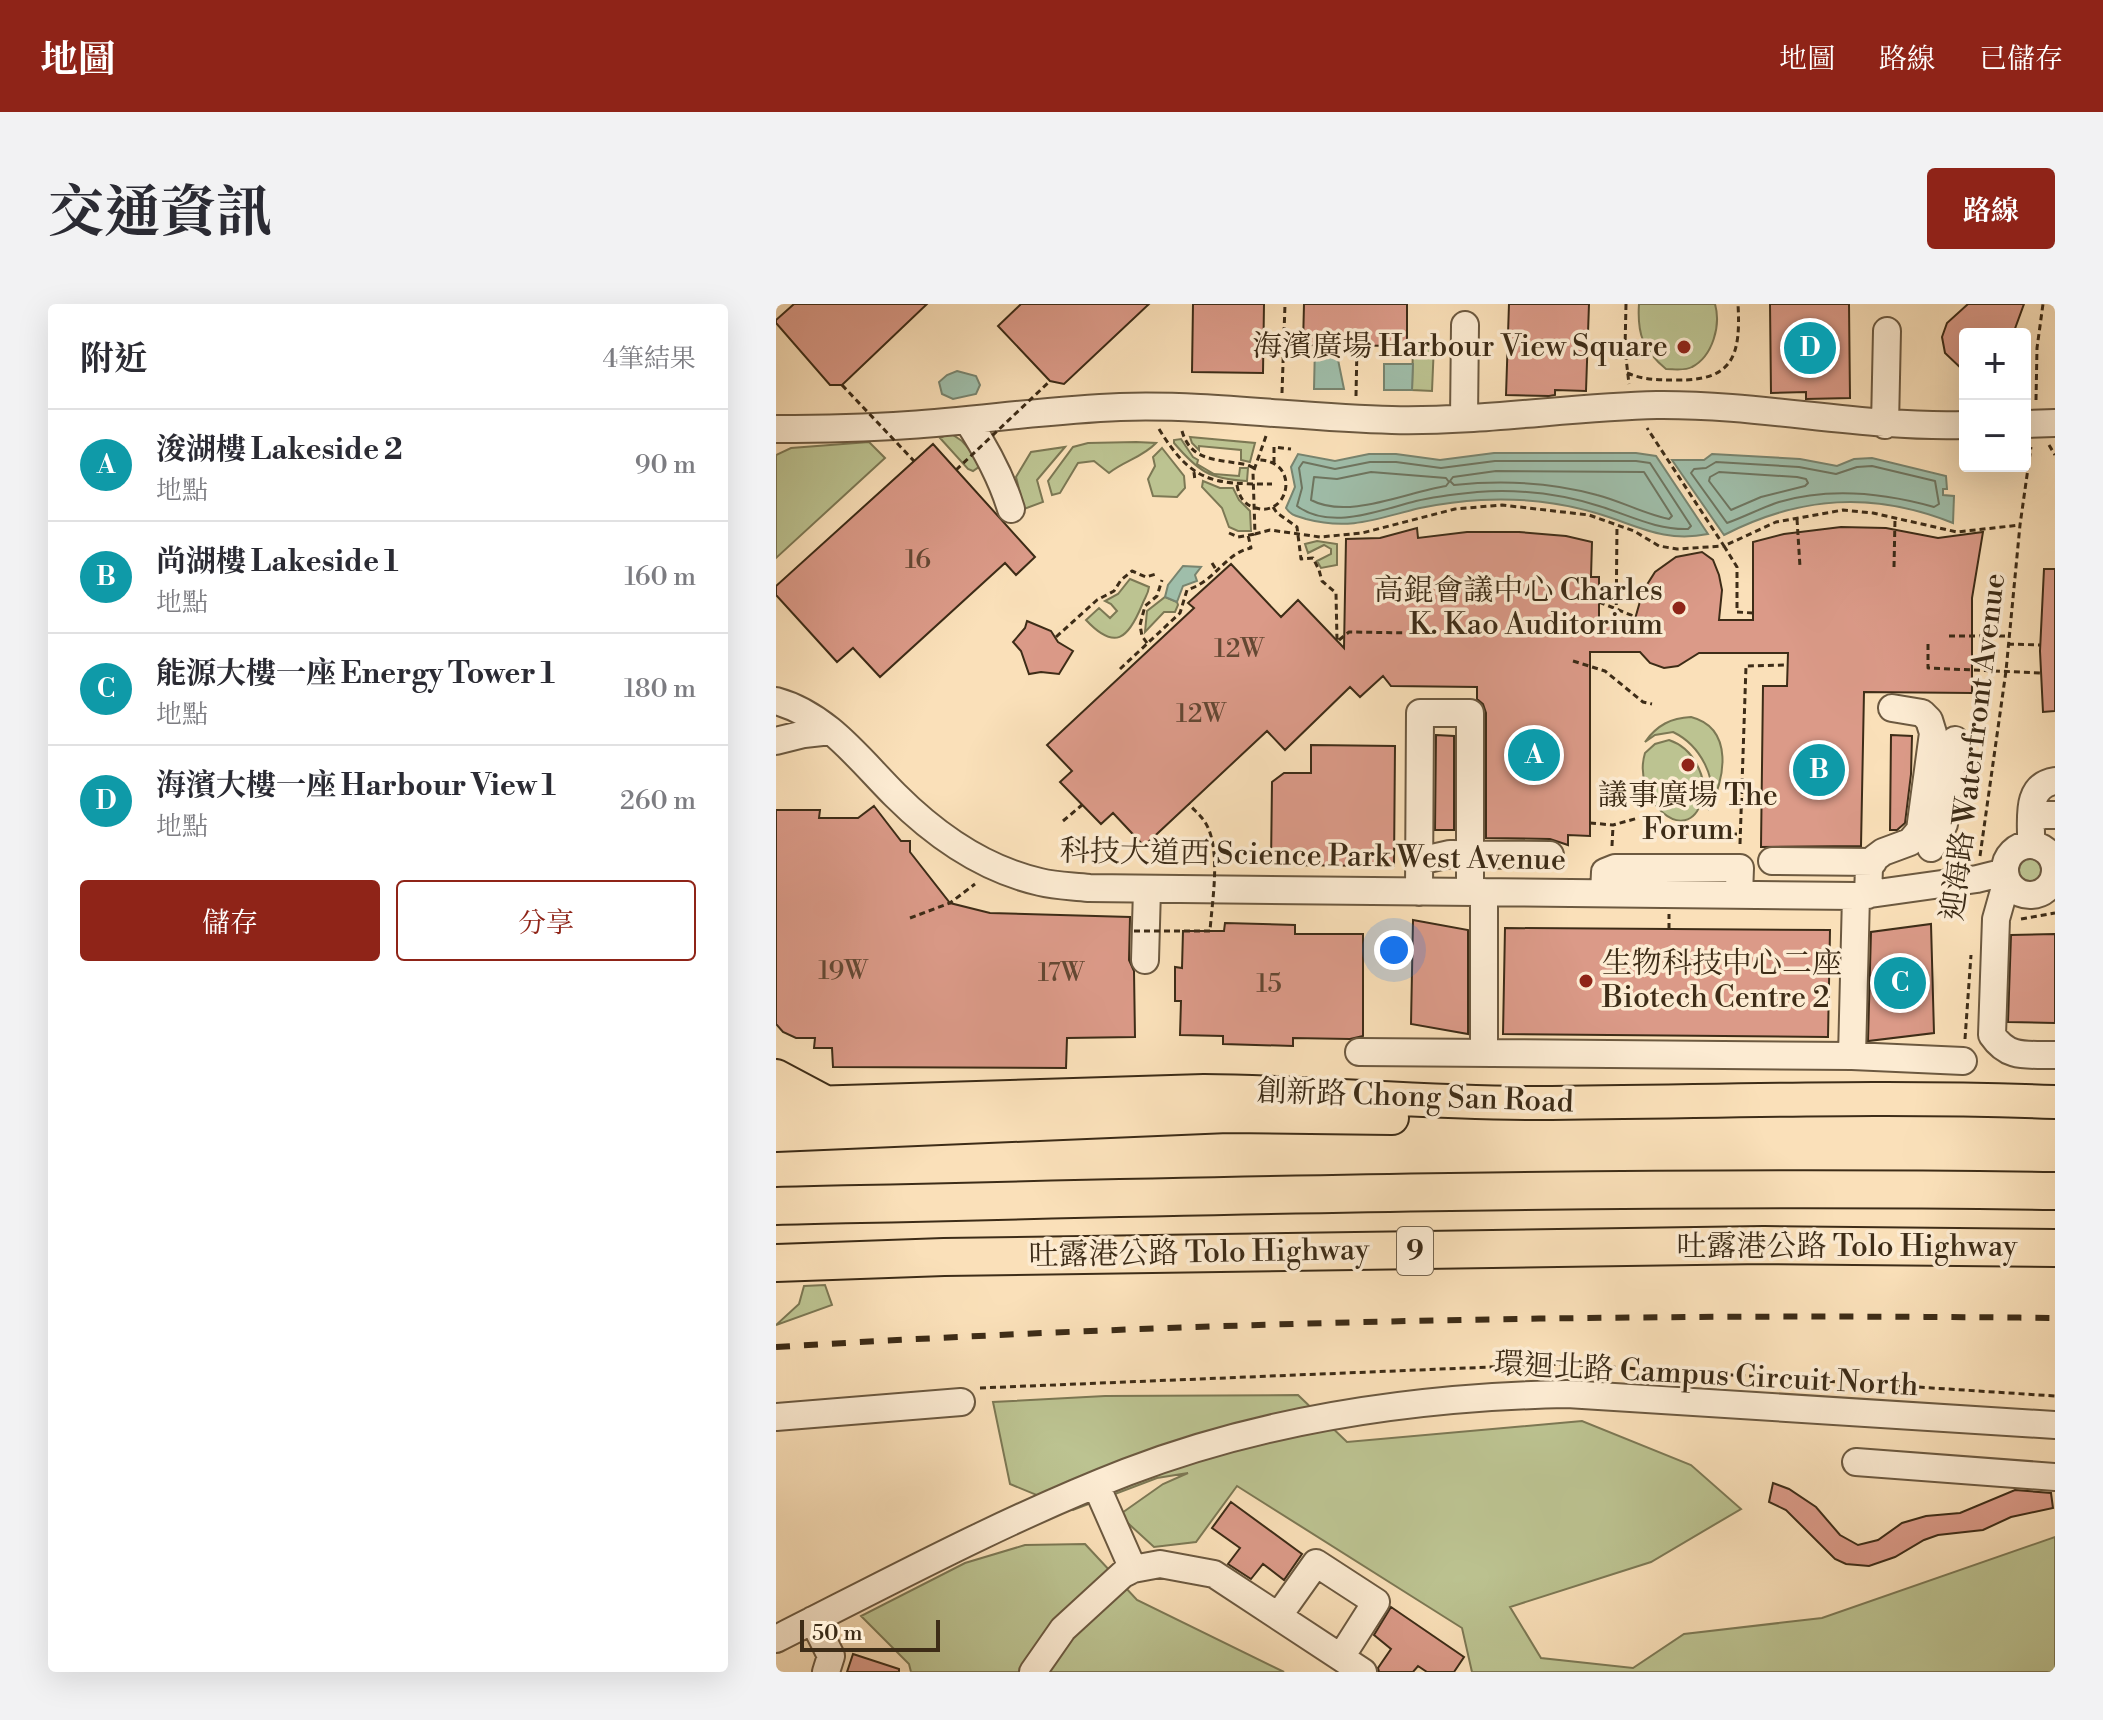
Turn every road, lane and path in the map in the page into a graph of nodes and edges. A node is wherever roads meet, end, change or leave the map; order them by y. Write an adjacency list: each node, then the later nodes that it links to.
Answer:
1 (1285, 304): 12 (path)
2 (1738, 304): 7 (path)
3 (2043, 304): 15 (path, 迎海路 Waterfront Avenue)
4 (1465, 325): 13 (street)
5 (1887, 331): 16 (street)
6 (1357, 346): 10 (path)
7 (1627, 373)
8 (1050, 381): 26 (path, bridge)
9 (842, 385): 23 (path, bridge)
10 (1356, 396)
11 (1160, 406): 12 (street); 14 (street); 27 (path)
12 (1280, 416): 13 (street); 22 (path)
13 (1464, 418): 16 (street)
14 (967, 420): 19 (street); 34 (street)
15 (2037, 423): 38 (path, 迎海路 Waterfront Avenue)
16 (1885, 425): 17 (street)
17 (1959, 425)
18 (1181, 427): 25 (path)
19 (776, 429)
20 (1291, 449): 24 (path)
21 (1664, 457): 43 (path)
22 (1257, 460): 24 (path); 25 (path)
23 (914, 461)
24 (1274, 463): 33 (path)
25 (1254, 468): 30 (path)
26 (956, 470)
27 (1194, 472): 28 (path); 29 (path)
28 (1195, 481)
29 (1237, 484): 30 (path); 32 (path)
30 (1252, 484): 31 (path); 32 (path)
31 (1272, 484)
32 (1253, 507): 33 (path); 40 (path)
33 (1273, 507): 42 (path)
34 (1011, 509)
35 (1797, 517): 36 (path); 43 (path); 45 (path)
36 (1895, 518): 38 (path); 46 (path)
37 (1617, 525): 42 (path); 43 (path); 54 (path)
38 (2020, 525): 56 (path, 迎海路 Waterfront Avenue)
39 (1229, 533): 41 (path)
40 (1255, 534): 41 (path); 42 (path)
41 (1248, 535): 47 (path)
42 (1297, 535): 53 (path)
43 (1724, 546): 51 (path)
44 (1212, 563): 47 (path)
45 (1800, 567)
46 (1894, 567)
47 (1217, 571): 58 (path)
48 (1156, 574): 57 (path)
49 (1162, 580): 58 (path)
50 (1599, 602): 52 (path, bridge)
51 (1753, 613)
52 (1636, 617)
53 (1412, 633)
54 (1616, 635)
55 (1949, 636): 56 (path)
56 (2008, 636): 60 (path, 迎海路 Waterfront Avenue)
57 (1056, 637)
58 (1147, 644): 64 (path)
59 (1928, 644): 65 (path, bridge)
60 (2008, 644): 61 (path); 90 (path, 迎海路 Waterfront Avenue)
61 (2040, 645)
62 (1573, 661): 67 (path)
63 (1788, 665): 80 (path)
64 (1120, 669)
65 (2041, 673)
66 (776, 701): 69 (street, 科技大道西 Science Park West Avenue)
67 (1652, 704)
68 (1892, 708): 81 (street)
69 (831, 731): 71 (street); 93 (street, 科技大道西 Science Park West Avenue)
70 (1955, 740): 81 (street)
71 (776, 741)
72 (2055, 781): 79 (street)
73 (1189, 804): 98 (path, bridge)
74 (1082, 805): 76 (path)
75 (1638, 818): 78 (path)
76 (1063, 821)
77 (1590, 823): 78 (path)
78 (1613, 825): 82 (path)
79 (2039, 826): 88 (street); 89 (street)
80 (1671, 836)
81 (1925, 839): 87 (street); 92 (street)
82 (1612, 846)
83 (1471, 854): 84 (street); 85 (street); 85 (street); 95 (street)
84 (1550, 855)
85 (1419, 861): 94 (street)
86 (1772, 861): 87 (street)
87 (1873, 862): 96 (street)
88 (2055, 865): 89 (street)
89 (2006, 876): 90 (street, 科技大道西 Science Park West Avenue); 103 (street)
90 (1977, 879): 92 (street, 科技大道西 Science Park West Avenue)
91 (975, 884): 97 (path)
92 (1933, 886): 96 (street, 科技大道西 Science Park West Avenue)
93 (1147, 889): 94 (street, 科技大道西 Science Park West Avenue); 100 (street)
94 (1419, 892): 95 (street, 科技大道西 Science Park West Avenue)
95 (1477, 892): 96 (street, 科技大道西 Science Park West Avenue); 102 (street)
96 (1862, 896): 104 (street)
97 (910, 918)
98 (1134, 931)
99 (1972, 942): 105 (path, 迎海路 Waterfront Avenue)
100 (1145, 960)
101 (1359, 1052): 102 (street)
102 (1484, 1053): 104 (street)
103 (2055, 1055)
104 (1852, 1056): 105 (street)
105 (1963, 1061)
106 (776, 1076): 107 (main road)
107 (826, 1102): 108 (main road, 創新路 Chong San Road); 109 (main road, 創新路 Chong San Road)
108 (2055, 1102)
109 (776, 1104)
110 (2055, 1120): 111 (main road, 創新路 Chong San Road)
111 (776, 1135)
112 (2055, 1191): 113 (highway, 吐露港公路 Tolo Highway / 9)
113 (776, 1206)
114 (2055, 1248): 115 (highway, 吐露港公路 Tolo Highway / 9)
115 (776, 1263)
116 (961, 1402): 117 (street)
117 (776, 1417)
118 (2055, 1425): 121 (street, 環迴北路 Campus Circuit North)
119 (1856, 1462): 120 (street)
120 (2055, 1477)
121 (1096, 1485): 122 (street); 124 (street, 環迴北路 Campus Circuit North)
122 (1133, 1569): 123 (street); 128 (street)
123 (1279, 1615): 126 (street); 126 (street)
124 (813, 1620): 125 (street, 環迴北路 Campus Circuit North); 127 (street)
125 (776, 1639)
126 (1341, 1657): 129 (street)
127 (826, 1672)
128 (1033, 1672)
129 (1363, 1672)

